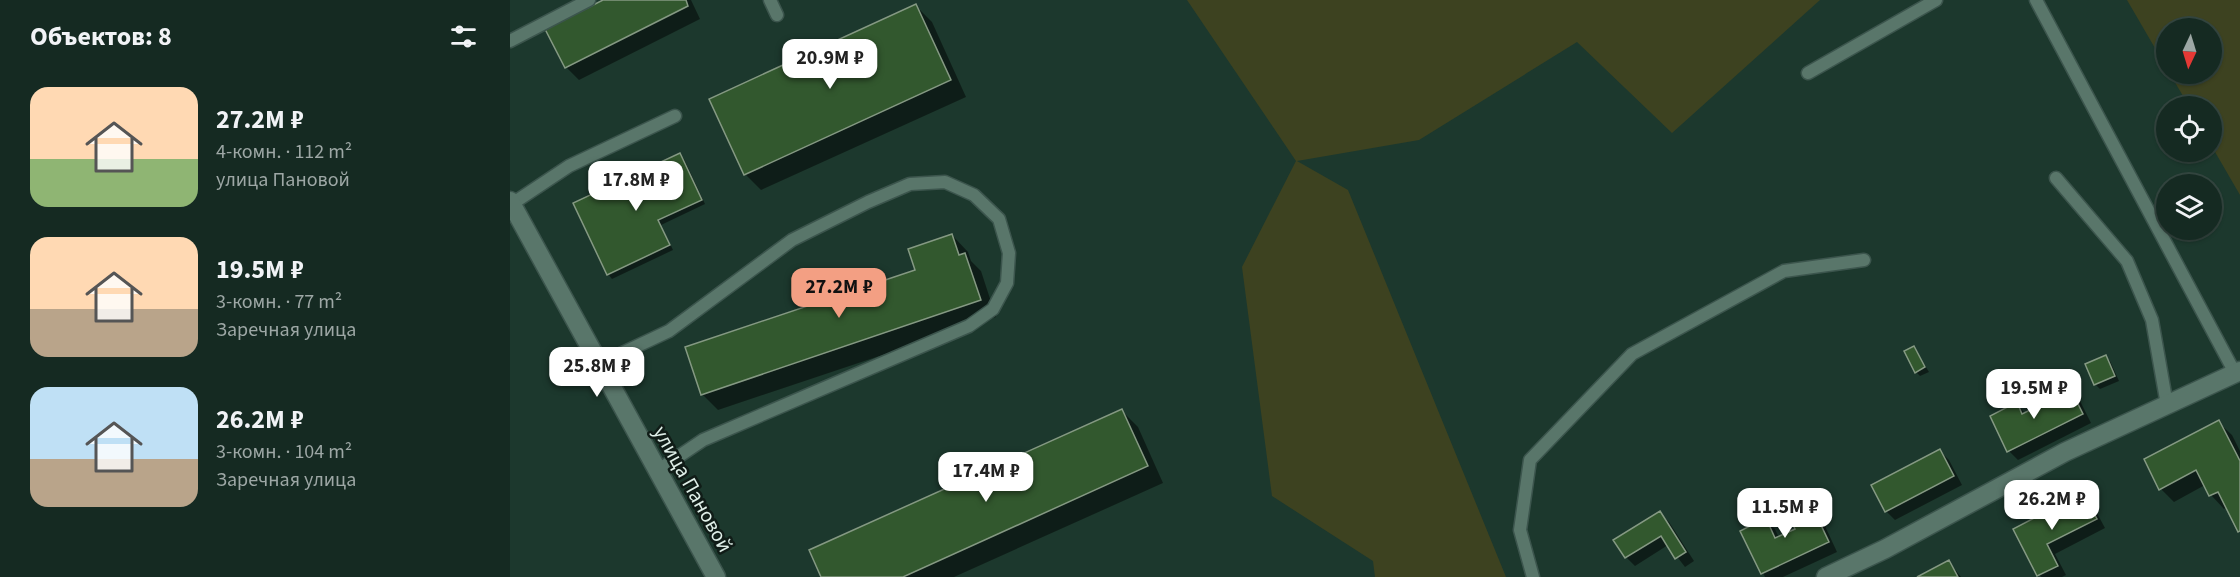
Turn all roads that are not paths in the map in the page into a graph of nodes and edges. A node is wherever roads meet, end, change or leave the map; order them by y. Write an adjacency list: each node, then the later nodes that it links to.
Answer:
1 (589, 0): 6 (lane)
2 (770, 0): 5 (lane)
3 (1936, 0): 7 (lane)
4 (2036, 0): 13 (lane)
5 (777, 15)
6 (510, 41)
7 (1808, 73)
8 (675, 116): 10 (lane)
9 (2055, 178): 14 (lane)
10 (511, 203): 12 (street, улица Пановой)
11 (1864, 260): 17 (lane)
12 (599, 364): 15 (street, улица Пановой); 15 (lane)
13 (2238, 372): 14 (street)
14 (2167, 405): 18 (street)
15 (657, 471): 16 (street, улица Пановой)
16 (716, 577)
17 (1533, 577)
18 (1826, 577)

